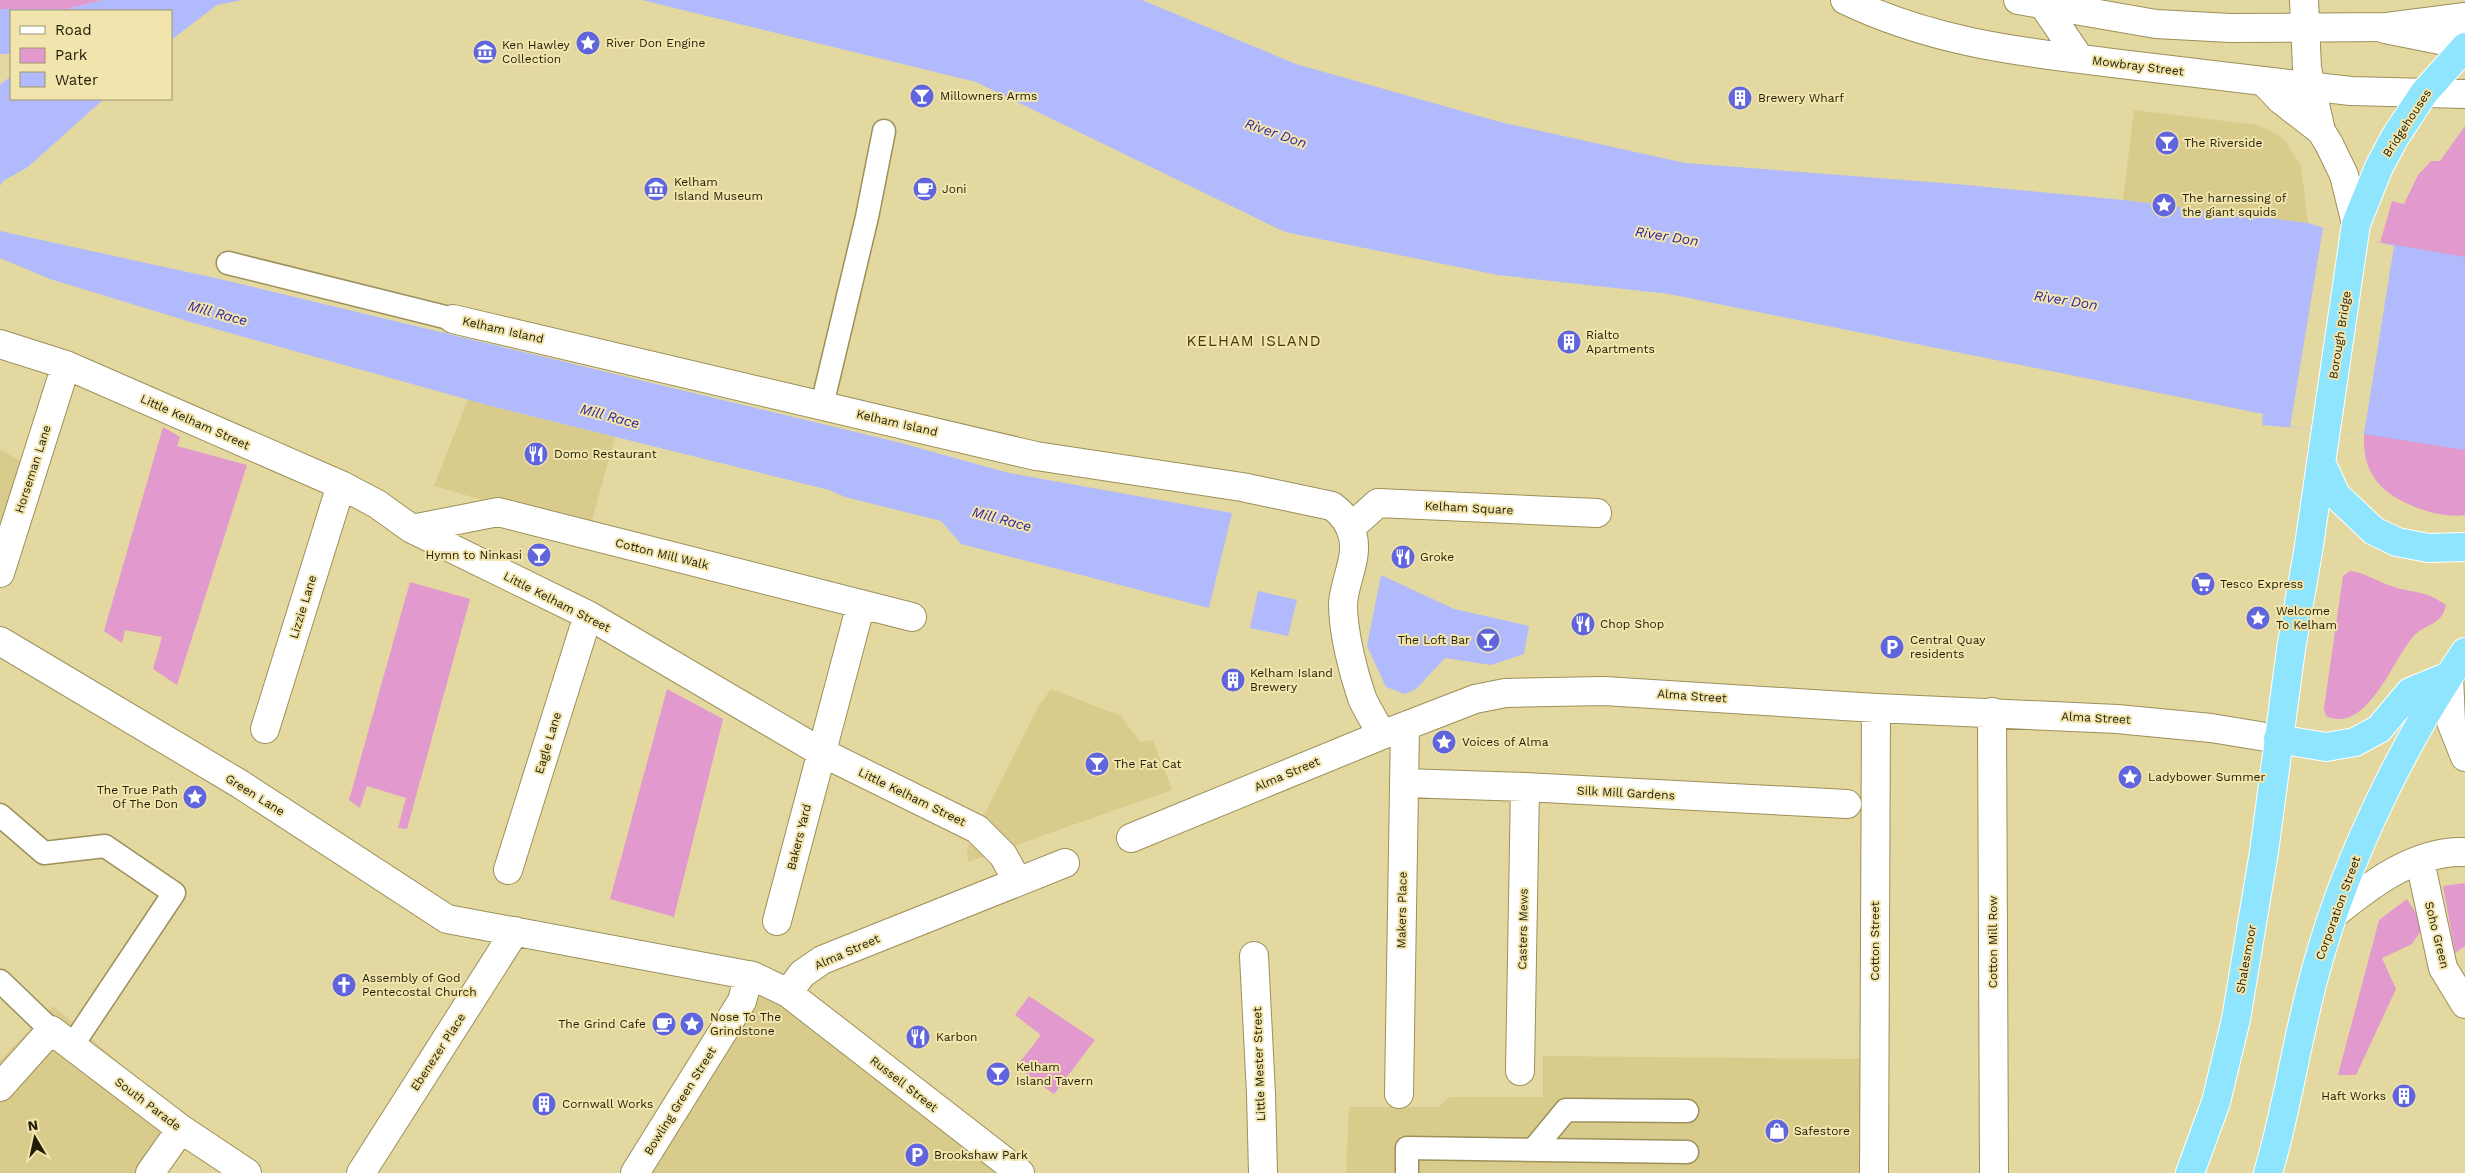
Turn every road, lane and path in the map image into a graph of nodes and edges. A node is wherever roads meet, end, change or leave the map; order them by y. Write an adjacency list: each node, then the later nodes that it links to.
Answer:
1 (1844, 0): 8 (street, Mowbray Street)
2 (2304, 0): 6 (street)
3 (2033, 2): 6 (street); 8 (street)
4 (2465, 17): 5 (street)
5 (2374, 26): 6 (street); 7 (street)
6 (2305, 29): 10 (street)
7 (2465, 46): 11 (highway, Bridgehouses)
8 (2080, 59): 9 (street, Mowbray Street)
9 (2263, 81): 10 (street, Mowbray Street); 14 (street)
10 (2310, 88): 11 (street, Mowbray Street); 14 (street)
11 (2424, 94): 12 (street, Mowbray Street); 15 (highway, Bridgehouses)
12 (2465, 94)
13 (884, 131): 20 (lane)
14 (2321, 131): 15 (street)
15 (2356, 231): 21 (highway, Borough Bridge)
16 (228, 263): 17 (lane, Kelham Island)
17 (453, 319): 20 (street, Kelham Island)
18 (0, 344): 19 (street, Little Kelham Street)
19 (66, 365): 22 (street, Little Kelham Street); 27 (street, Horseman Lane)
20 (822, 405): 24 (street, Kelham Island)
21 (2321, 462): 26 (highway); 37 (highway)
22 (341, 485): 25 (street, Little Kelham Street); 35 (street, Lizzie Lane)
23 (1597, 513): 24 (street, Kelham Square)
24 (1350, 528): 36 (street)
25 (412, 529): 28 (street, Cotton Mill Walk); 29 (street, Little Kelham Street)
26 (2465, 547)
27 (0, 573)
28 (861, 604): 30 (street, Cotton Mill Walk); 38 (street, Bakers Yard)
29 (588, 615): 38 (street, Little Kelham Street); 48 (street, Eagle Lane)
30 (912, 617)
31 (7, 651): 52 (street, Green Lane)
32 (2457, 663): 37 (highway); 39 (street); 50 (highway, Corporation Street)
33 (1876, 708): 34 (street, Alma Street); 36 (street, Alma Street); 73 (street, Cotton Street)
34 (1992, 712): 37 (street, Alma Street); 74 (street, Cotton Mill Row)
35 (265, 730)
36 (1394, 731): 40 (street, Makers Place); 44 (street, Alma Street)
37 (2278, 739): 75 (highway, Shalesmoor)
38 (820, 752): 49 (street, Little Kelham Street); 51 (street, Bakers Yard)
39 (2465, 757)
40 (1404, 783): 41 (street, Silk Mill Gardens); 61 (street, Makers Place)
41 (1525, 787): 42 (street, Silk Mill Gardens); 59 (street, Casters Mews)
42 (1847, 804)
43 (0, 815): 58 (lane)
44 (1131, 838)
45 (2465, 852): 46 (street)
46 (2418, 861): 50 (street); 57 (street, Soho Green)
47 (1066, 863): 49 (street, Alma Street)
48 (508, 870)
49 (1018, 882): 56 (street, Alma Street)
50 (2334, 915): 76 (highway, Corporation Street)
51 (777, 921)
52 (515, 931): 54 (street); 68 (street, Ebenezer Place)
53 (1254, 956): 71 (street, Little Mester Street)
54 (749, 975): 56 (street); 69 (street, Bowling Green Street)
55 (0, 981): 58 (lane)
56 (788, 994): 70 (street, Russell Street)
57 (2465, 1004)
58 (61, 1038): 60 (street); 63 (street, South Parade)
59 (1520, 1071)
60 (0, 1087)
61 (1399, 1094)
62 (1687, 1111): 64 (lane)
63 (181, 1129): 66 (street); 67 (street, South Parade)
64 (1533, 1150): 65 (lane); 72 (lane)
65 (1687, 1152)
66 (150, 1173)
67 (247, 1173)
68 (361, 1173)
69 (635, 1173)
70 (1020, 1173)
71 (1263, 1173)
72 (1407, 1173)
73 (1874, 1173)
74 (1994, 1173)
75 (2190, 1173)
76 (2268, 1173)

